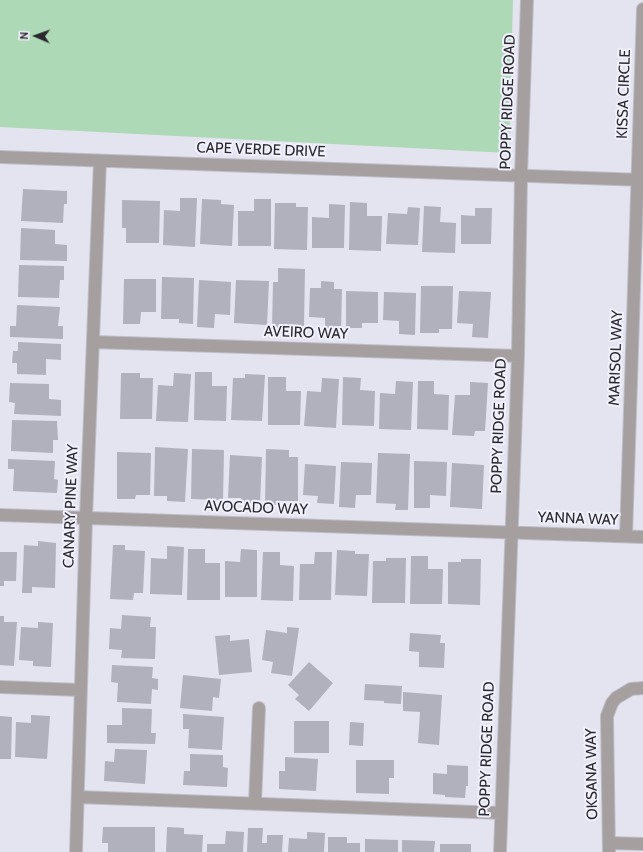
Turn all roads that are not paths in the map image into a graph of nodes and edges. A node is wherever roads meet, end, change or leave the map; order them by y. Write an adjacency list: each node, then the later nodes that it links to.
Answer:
1 (527, 0): 5 (street, POPPY RIDGE ROAD)
2 (643, 10): 6 (street, KISSA CIRCLE)
3 (0, 157): 4 (street, CAPE VERDE DRIVE)
4 (100, 160): 5 (street, CAPE VERDE DRIVE); 7 (street, CANARY PINE WAY)
5 (521, 176): 6 (street, CAPE VERDE DRIVE); 8 (street, POPPY RIDGE ROAD)
6 (640, 180): 9 (street, MARISOL WAY)
7 (93, 342): 8 (street, AVEIRO WAY); 11 (street, CANARY PINE WAY)
8 (518, 356): 12 (street, POPPY RIDGE ROAD)
9 (637, 362): 13 (street, MARISOL WAY)
10 (0, 515): 11 (street, AVOCADO WAY)
11 (86, 518): 12 (street, AVOCADO WAY); 17 (street, CANARY PINE WAY)
12 (512, 532): 13 (street, YANNA WAY); 21 (street, POPPY RIDGE ROAD)
13 (626, 536): 14 (street, YANNA WAY)
14 (643, 537)
15 (0, 687): 17 (street)
16 (643, 688): 23 (street, OKSANA WAY)
17 (81, 690): 19 (street, CANARY PINE WAY)
18 (259, 708): 20 (street)
19 (78, 797): 20 (street); 24 (street, CANARY PINE WAY)
20 (255, 804): 21 (street)
21 (501, 813): 25 (street, POPPY RIDGE ROAD)
22 (643, 844): 23 (street)
23 (609, 847)
24 (76, 852)
25 (500, 852)

